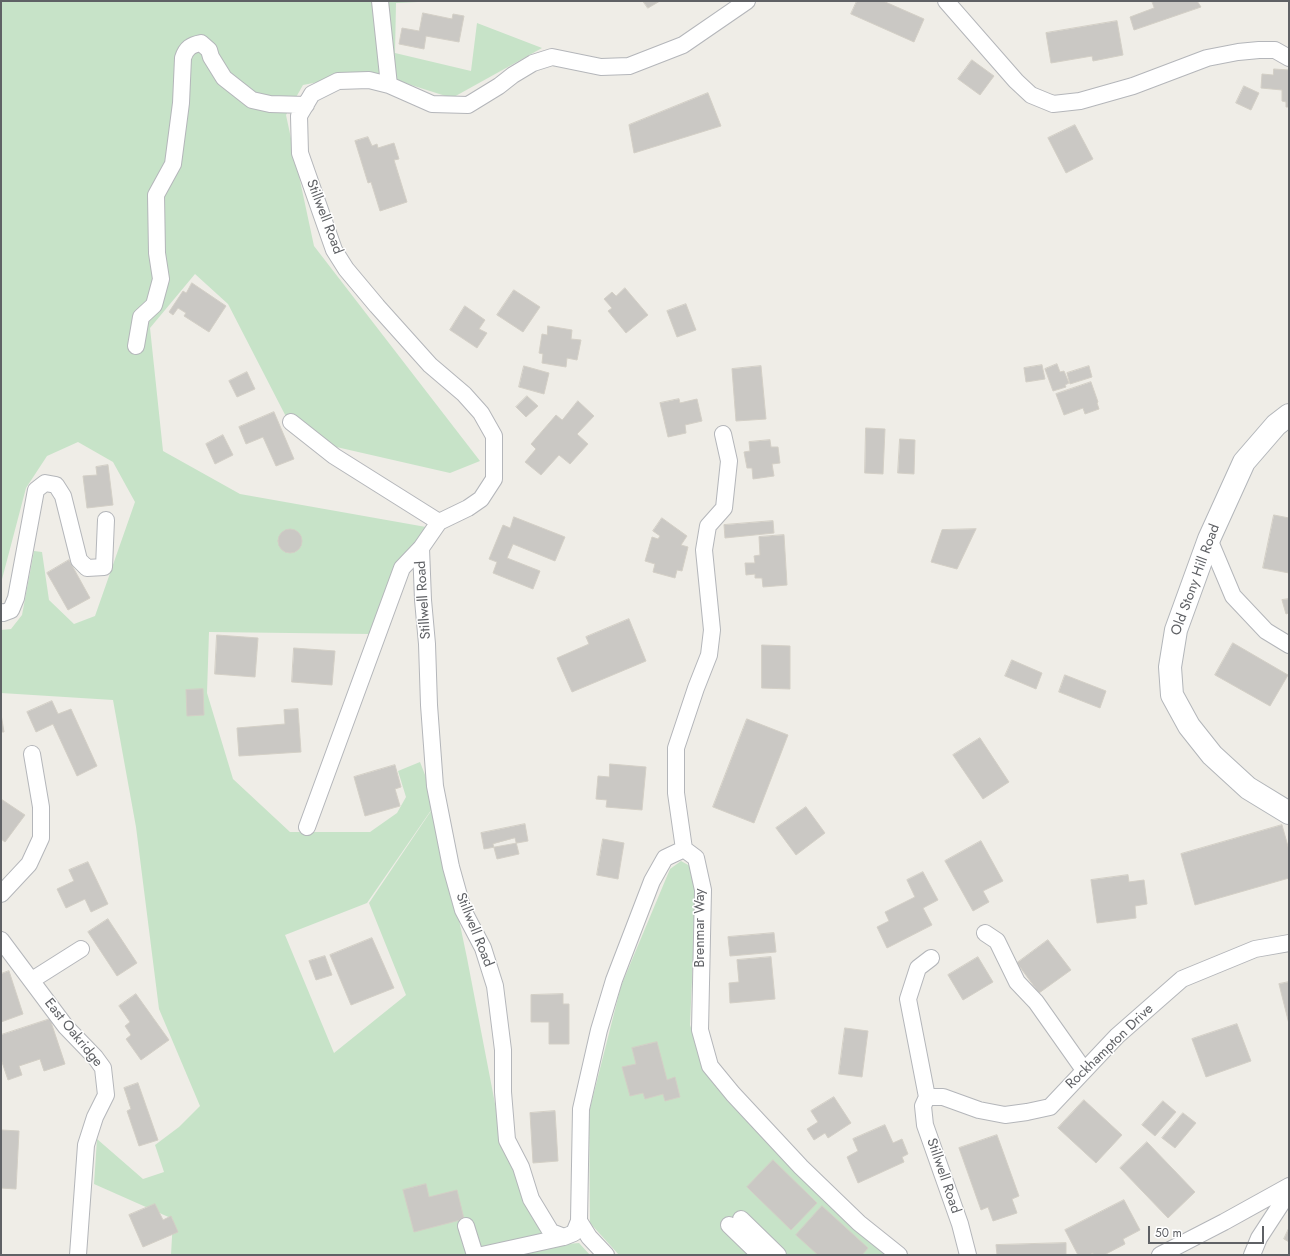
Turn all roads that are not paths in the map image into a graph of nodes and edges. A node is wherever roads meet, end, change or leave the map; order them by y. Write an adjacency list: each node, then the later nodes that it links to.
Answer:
1 (380, 1): 5 (street)
2 (747, 1): 5 (street, Stillwell Road)
3 (946, 1): 4 (street)
4 (1289, 58)
5 (389, 85): 6 (street, Stillwell Road)
6 (306, 105): 7 (street); 12 (street, Stillwell Road)
7 (136, 346)
8 (1289, 415): 13 (street, Old Stony Hill Road)
9 (291, 422): 12 (street)
10 (723, 434): 20 (street)
11 (106, 520): 15 (street)
12 (439, 522): 14 (street, Stillwell Road)
13 (1209, 539): 16 (street); 18 (street, Old Stony Hill Road)
14 (421, 548): 19 (street); 34 (street, Stillwell Road)
15 (1, 612)
16 (1289, 645)
17 (32, 754): 21 (street)
18 (1289, 813)
19 (307, 827)
20 (684, 849): 32 (street); 41 (street, Brenmar Way)
21 (1, 894)
22 (985, 933): 28 (street)
23 (1, 940): 27 (street, East Oakridge)
24 (1289, 943): 28 (street, Rockhampton Drive)
25 (81, 949): 27 (street)
26 (931, 958): 29 (street, Stillwell Road)
27 (32, 980): 35 (street, East Oakridge)
28 (1084, 1070): 29 (street, Rockhampton Drive)
29 (927, 1097): 42 (street, Stillwell Road)
30 (1289, 1186): 43 (street)
31 (1289, 1192): 44 (street)
32 (579, 1221): 34 (street); 38 (street)
33 (466, 1226): 36 (street)
34 (564, 1237): 37 (street)
35 (78, 1255)
36 (475, 1255)
37 (482, 1255)
38 (606, 1255)
39 (760, 1255): 40 (street)
40 (778, 1255)
41 (899, 1255)
42 (968, 1255)
43 (1160, 1255)
44 (1252, 1255)

